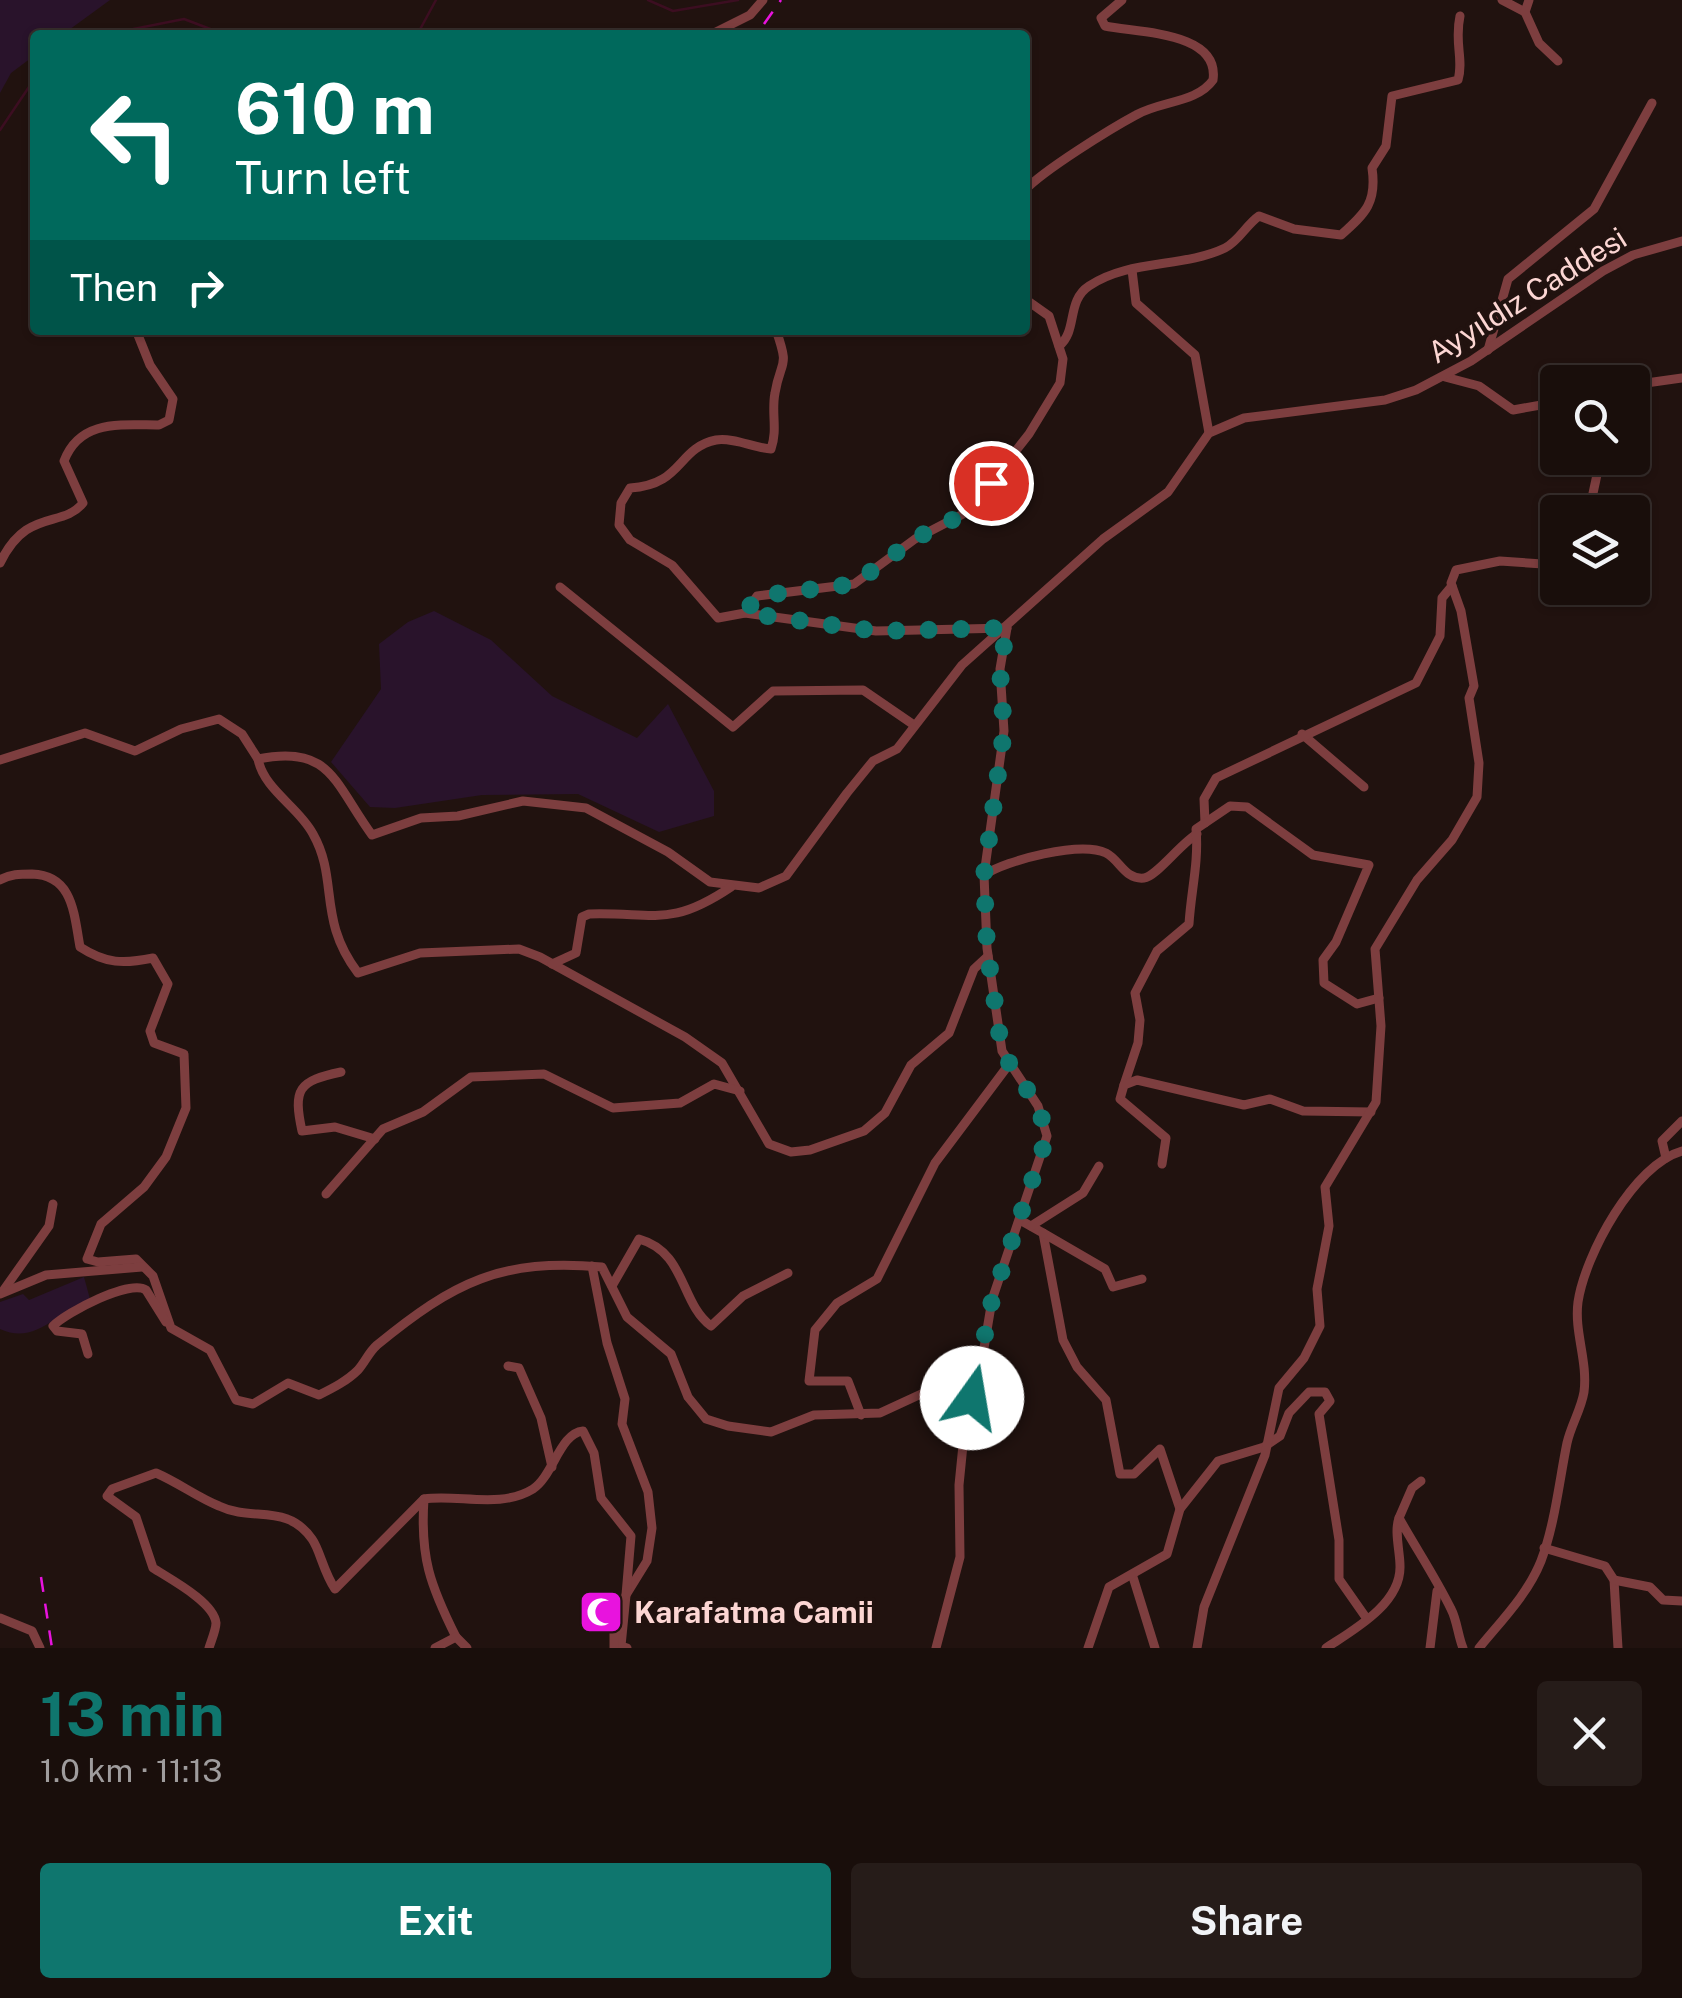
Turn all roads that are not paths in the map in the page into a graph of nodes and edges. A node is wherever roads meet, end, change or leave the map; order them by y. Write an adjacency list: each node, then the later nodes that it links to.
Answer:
1 (763, 0): 7 (street)
2 (1122, 0): 10 (street)
3 (1502, 0): 5 (street)
4 (1529, 0): 5 (street)
5 (1525, 12): 8 (street)
6 (1460, 16): 12 (street)
7 (720, 30)
8 (1558, 60)
9 (1652, 102): 17 (street)
10 (1030, 187)
11 (1682, 242): 17 (street, Ayyıldız Caddesi)
12 (1132, 270): 16 (street); 22 (street)
13 (1030, 303): 16 (street)
14 (138, 335): 23 (street)
15 (777, 335): 27 (street)
16 (1059, 346): 27 (street)
17 (1488, 350): 18 (street, Ayyıldız Caddesi)
18 (1444, 377): 21 (street); 22 (street, Ayyıldız Caddesi)
19 (1682, 378): 20 (street)
20 (1650, 382)
21 (1540, 403)
22 (1209, 433): 28 (street)
23 (0, 563)
24 (1540, 564): 25 (street)
25 (1452, 586): 30 (street); 41 (street)
26 (560, 587): 29 (street)
27 (745, 613): 28 (street)
28 (1007, 628): 29 (street); 36 (street)
29 (914, 725): 38 (street)
30 (1302, 734): 33 (street); 34 (street)
31 (0, 760): 32 (street)
32 (258, 760): 38 (street); 40 (street)
33 (1364, 788)
34 (1206, 823): 35 (street); 41 (street)
35 (1197, 834): 36 (street); 44 (street)
36 (984, 875): 39 (street)
37 (0, 880): 59 (street)
38 (731, 887): 40 (street)
39 (988, 956): 42 (street); 45 (street)
40 (552, 964): 45 (street)
41 (1379, 998): 46 (street)
42 (1010, 1063): 55 (street); 68 (street)
43 (340, 1072): 48 (street)
44 (1124, 1085): 46 (street); 51 (street)
45 (740, 1091): 48 (street)
46 (1371, 1112): 69 (street)
47 (1682, 1121): 50 (street)
48 (374, 1140): 53 (street)
49 (1682, 1151): 50 (street)
50 (1666, 1158): 75 (street)
51 (1162, 1164)
52 (1099, 1166): 56 (street)
53 (326, 1194)
54 (54, 1204): 63 (street)
55 (1020, 1220): 56 (street); 67 (street)
56 (1031, 1226): 57 (street)
57 (1043, 1233): 61 (street); 73 (street)
58 (592, 1266): 62 (street); 64 (street); 79 (street)
59 (142, 1267): 63 (street); 64 (street)
60 (788, 1273): 62 (street)
61 (1142, 1278)
62 (612, 1286): 68 (street)
63 (0, 1294)
64 (171, 1328): 65 (street)
65 (88, 1354)
66 (508, 1366): 70 (street)
67 (980, 1372): 68 (street); 91 (street)
68 (861, 1415)
69 (1264, 1446): 73 (street); 82 (street); 94 (street)
70 (552, 1467): 72 (street); 79 (street)
71 (1421, 1482): 74 (street)
72 (424, 1499): 84 (street); 86 (street)
73 (1180, 1509): 76 (street)
74 (1399, 1518): 78 (street); 82 (street)
75 (1544, 1548): 77 (street); 98 (street)
76 (1133, 1577): 92 (street); 93 (street)
77 (1614, 1580): 80 (street); 99 (street)
78 (1437, 1591): 96 (street); 97 (street)
79 (626, 1595): 83 (street)
80 (1682, 1601)
81 (0, 1618): 85 (street)
82 (1367, 1619): 95 (street)
83 (621, 1628): 89 (street); 90 (street)
84 (456, 1637): 87 (street); 88 (street)
85 (40, 1648)
86 (209, 1648)
87 (435, 1648)
88 (467, 1648)
89 (614, 1648)
90 (627, 1648)
91 (936, 1648)
92 (1088, 1648)
93 (1155, 1648)
94 (1197, 1648)
95 (1326, 1648)
96 (1430, 1648)
97 (1463, 1648)
98 (1479, 1648)
99 (1618, 1648)

